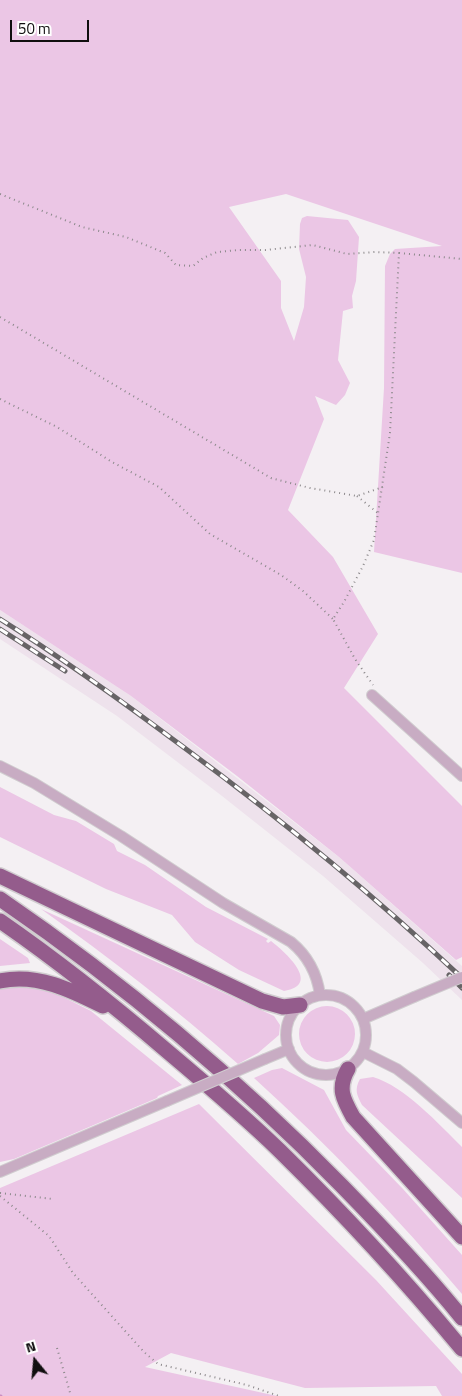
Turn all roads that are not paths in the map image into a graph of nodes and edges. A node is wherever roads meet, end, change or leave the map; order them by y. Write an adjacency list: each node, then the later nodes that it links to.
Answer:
1 (374, 692): 3 (street)
2 (0, 766): 9 (street)
3 (462, 776)
4 (0, 876): 10 (highway)
5 (0, 898): 19 (highway)
6 (0, 921): 12 (highway)
7 (462, 977): 11 (street, bridge)
8 (0, 982): 12 (highway)
9 (320, 995): 10 (street); 11 (street)
10 (300, 1005): 13 (street)
11 (363, 1019): 14 (street)
12 (133, 1022): 20 (highway)
13 (289, 1049): 15 (street); 17 (street, bridge)
14 (363, 1052): 15 (street); 16 (street)
15 (348, 1069): 18 (highway)
16 (462, 1123)
17 (0, 1172)
18 (462, 1236)
19 (462, 1318)
20 (462, 1349)

